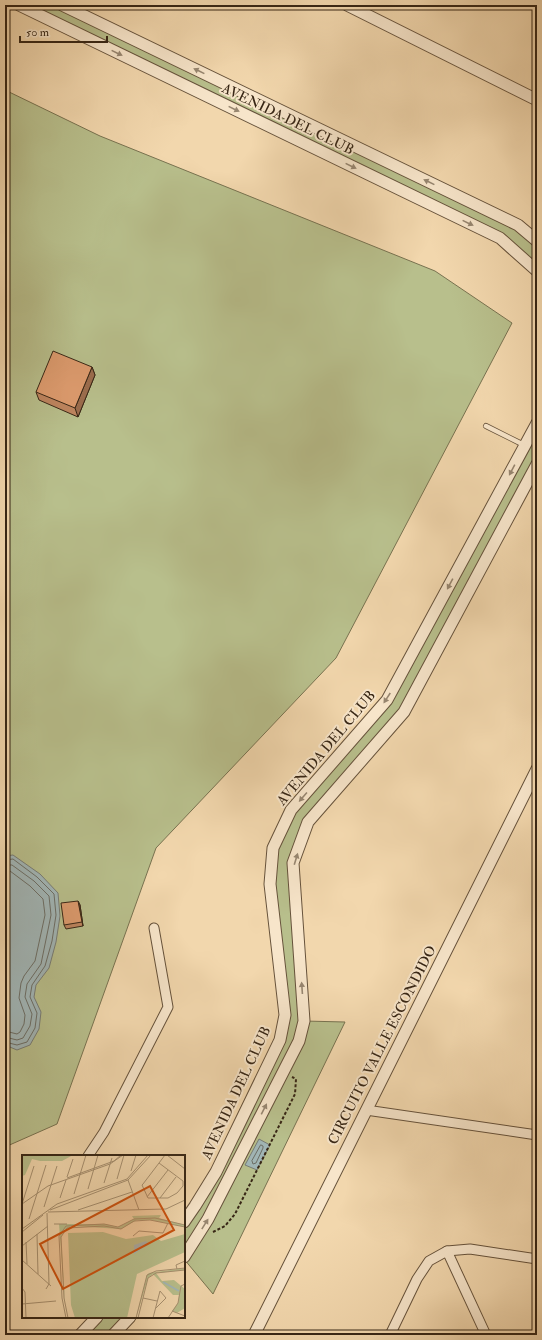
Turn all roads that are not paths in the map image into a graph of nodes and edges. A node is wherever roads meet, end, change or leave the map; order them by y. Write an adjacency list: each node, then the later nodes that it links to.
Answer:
1 (19, 5): 8 (street, AVENIDA DEL CLUB, one-way to 8)
2 (62, 5): 5 (street, AVENIDA DEL CLUB, one-way to 2)
3 (347, 5): 4 (street)
4 (537, 100)
5 (518, 225): 6 (street, AVENIDA DEL CLUB); 7 (street, AVENIDA DEL CLUB)
6 (537, 235)
7 (537, 240)
8 (537, 271)
9 (537, 423): 11 (street, AVENIDA DEL CLUB)
10 (486, 426): 11 (lane)
11 (525, 446): 15 (street, AVENIDA DEL CLUB, one-way to 15)
12 (537, 464): 16 (street, one-way to 12)
13 (537, 769): 17 (street, CIRCUITO VALLE ESCONDIDO)
14 (154, 928): 19 (street)
15 (270, 1059): 16 (street); 20 (street, AVENIDA DEL CLUB)
16 (284, 1069): 22 (street, one-way to 16)
17 (366, 1110): 18 (street); 28 (street, CIRCUITO VALLE ESCONDIDO)
18 (537, 1135)
19 (89, 1155)
20 (185, 1221)
21 (446, 1251): 23 (street); 29 (street); 30 (street)
22 (185, 1255)
23 (537, 1258)
24 (129, 1318): 27 (street)
25 (92, 1319): 26 (street)
26 (80, 1335)
27 (114, 1335)
28 (254, 1335)
29 (390, 1335)
30 (486, 1335)

